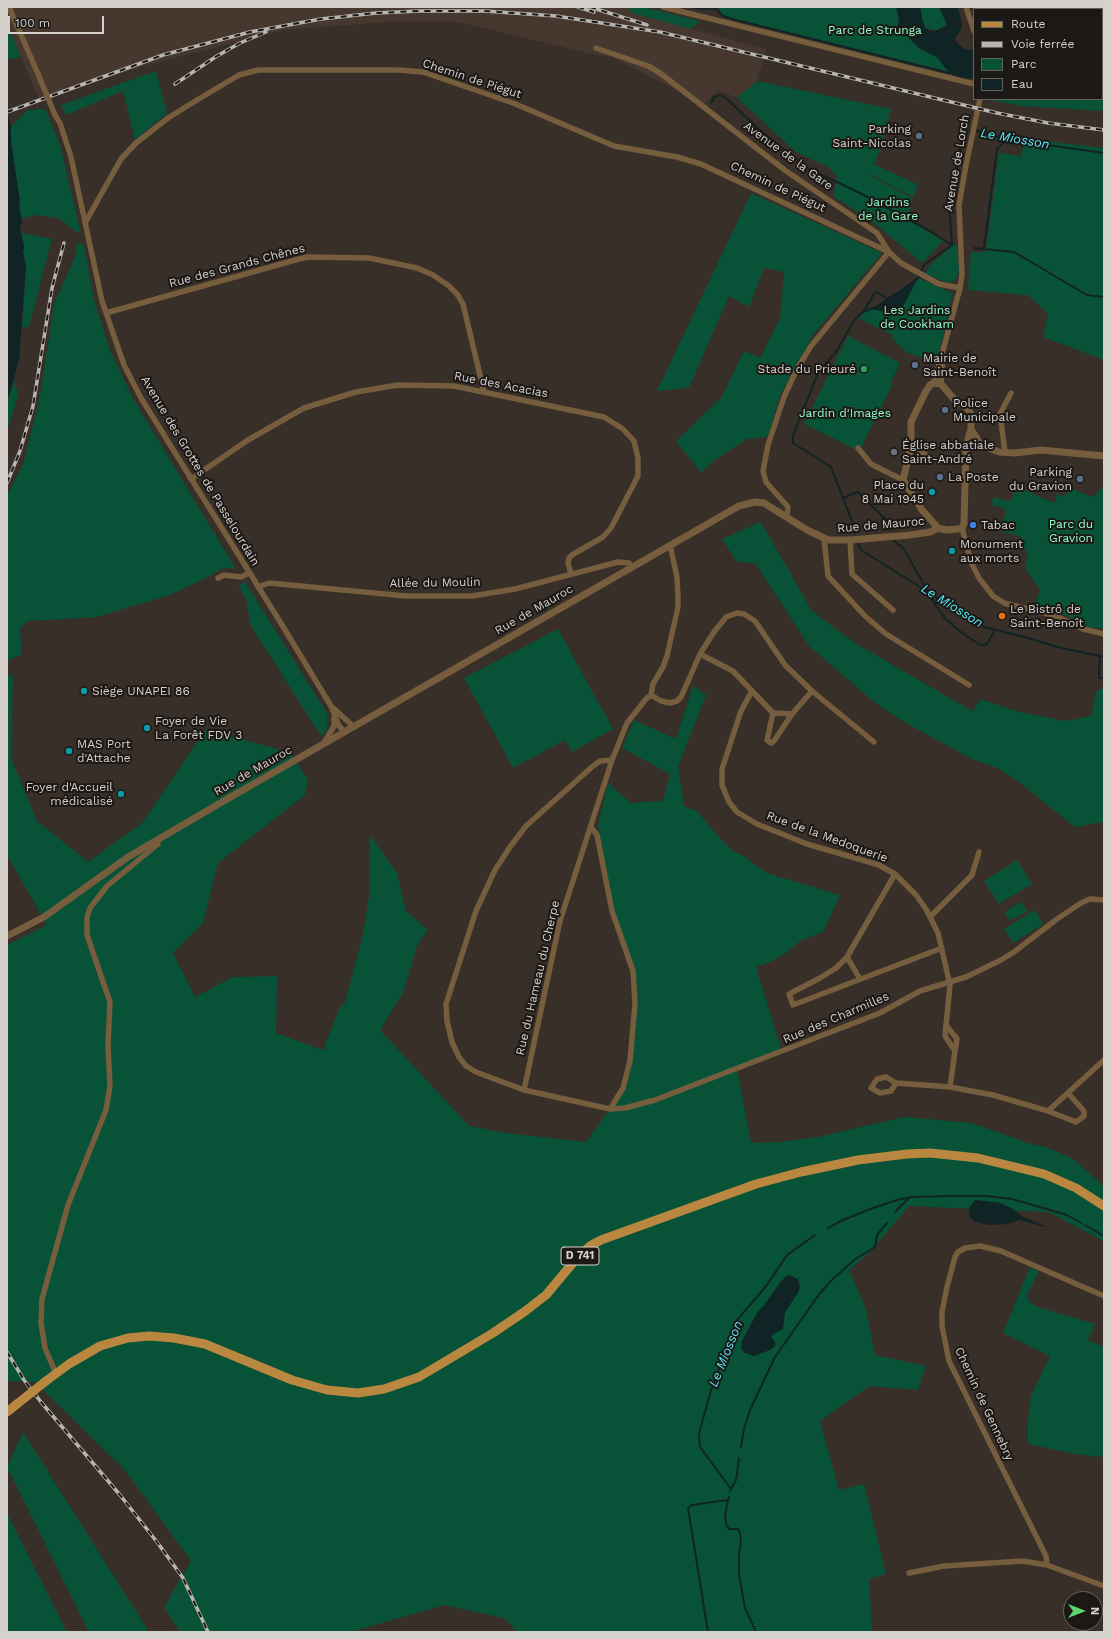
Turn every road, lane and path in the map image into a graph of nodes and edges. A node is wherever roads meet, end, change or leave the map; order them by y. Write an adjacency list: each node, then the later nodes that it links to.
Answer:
1 (8, 7): 8 (street, Avenue des Grottes de Passelourdain, bridge)
2 (663, 7): 6 (street)
3 (966, 7): 4 (street)
4 (973, 28)
5 (596, 48): 9 (street, Avenue de la Gare)
6 (973, 84)
7 (980, 100): 10 (street, Avenue de Lorch)
8 (85, 222): 9 (street, Chemin de Piégut); 11 (street, Avenue des Grottes de Passelourdain)
9 (889, 252): 10 (street, Avenue de la Gare); 25 (street)
10 (960, 288): 12 (street, Avenue de Lorch)
11 (106, 314): 13 (street, Rue des Grands Chênes); 23 (street, Avenue des Grottes de Passelourdain)
12 (937, 383): 15 (street); 18 (street)
13 (484, 392): 23 (street, Rue des Acacias); 33 (street, Rue des Acacias)
14 (1011, 393): 20 (street)
15 (971, 428): 16 (street); 17 (street)
16 (981, 445): 17 (street); 20 (street)
17 (966, 446): 27 (street)
18 (911, 447): 22 (street); 24 (street)
19 (858, 448): 24 (street)
20 (1005, 452): 21 (street)
21 (1104, 456)
22 (932, 458)
23 (190, 478): 32 (street, Avenue des Grottes de Passelourdain)
24 (903, 480): 26 (street)
25 (787, 516): 28 (street, Rue de Mauroc); 30 (street, Rue de Mauroc)
26 (938, 528): 27 (street, Rue de Mauroc); 29 (street, Rue de Mauroc)
27 (962, 528): 37 (street)
28 (824, 538): 29 (street, Rue de Mauroc); 39 (street)
29 (850, 540): 36 (street)
30 (670, 545): 31 (street, Rue de Mauroc); 42 (street)
31 (632, 567): 33 (street, Allée du Moulin); 47 (street, Rue de Mauroc)
32 (249, 573): 34 (street); 35 (street, Avenue des Grottes de Passelourdain)
33 (571, 574): 35 (street, Allée du Moulin)
34 (218, 578)
35 (258, 587): 43 (street, Avenue des Grottes de Passelourdain)
36 (893, 610)
37 (1104, 634)
38 (700, 654): 40 (street); 41 (street); 42 (street)
39 (969, 685)
40 (752, 691): 44 (street); 55 (street, Rue de la Medoquerie)
41 (812, 691): 45 (street); 49 (street)
42 (652, 695): 51 (street, Rue du Hameau du Cherpe)
43 (331, 706): 46 (street, Avenue des Grottes de Passelourdain); 47 (street, Avenue des Grottes de Passelourdain)
44 (773, 713): 45 (street); 45 (street)
45 (792, 714)
46 (334, 718): 48 (street, Avenue des Grottes de Passelourdain); 50 (street)
47 (354, 727): 48 (street, Rue de Mauroc)
48 (345, 732): 50 (street, Rue de Mauroc)
49 (874, 742)
50 (324, 744): 53 (street, Rue de Mauroc)
51 (612, 760): 52 (street, Rue du Hameau du Cherpe); 66 (street)
52 (591, 826): 66 (street, Rue du Hameau du Cherpe); 68 (street)
53 (158, 840): 58 (street, Rue de Mauroc); 72 (street)
54 (980, 852): 57 (street)
55 (895, 874): 57 (street, Rue de la Medoquerie); 60 (street)
56 (1104, 900): 62 (street, Rue des Charmilles)
57 (931, 916): 59 (street, Rue de la Medoquerie)
58 (7, 936)
59 (942, 948): 61 (street); 62 (street, Rue de la Medoquerie)
60 (847, 957): 61 (street); 61 (street)
61 (860, 979)
62 (949, 983): 65 (street, Rue de la Medoquerie); 68 (street, Rue des Charmilles)
63 (1104, 1060): 67 (street)
64 (896, 1083): 65 (street)
65 (950, 1087): 69 (street)
66 (524, 1090): 68 (street)
67 (1068, 1093): 69 (street); 69 (street)
68 (610, 1109)
69 (1048, 1111)
70 (1104, 1206): 72 (main road, D 741)
71 (1104, 1296): 74 (street, Chemin de Gennebry)
72 (56, 1374): 73 (main road, D 741, bridge)
73 (7, 1412)
74 (1047, 1565): 75 (street); 76 (street)
75 (909, 1573)
76 (1104, 1586)

